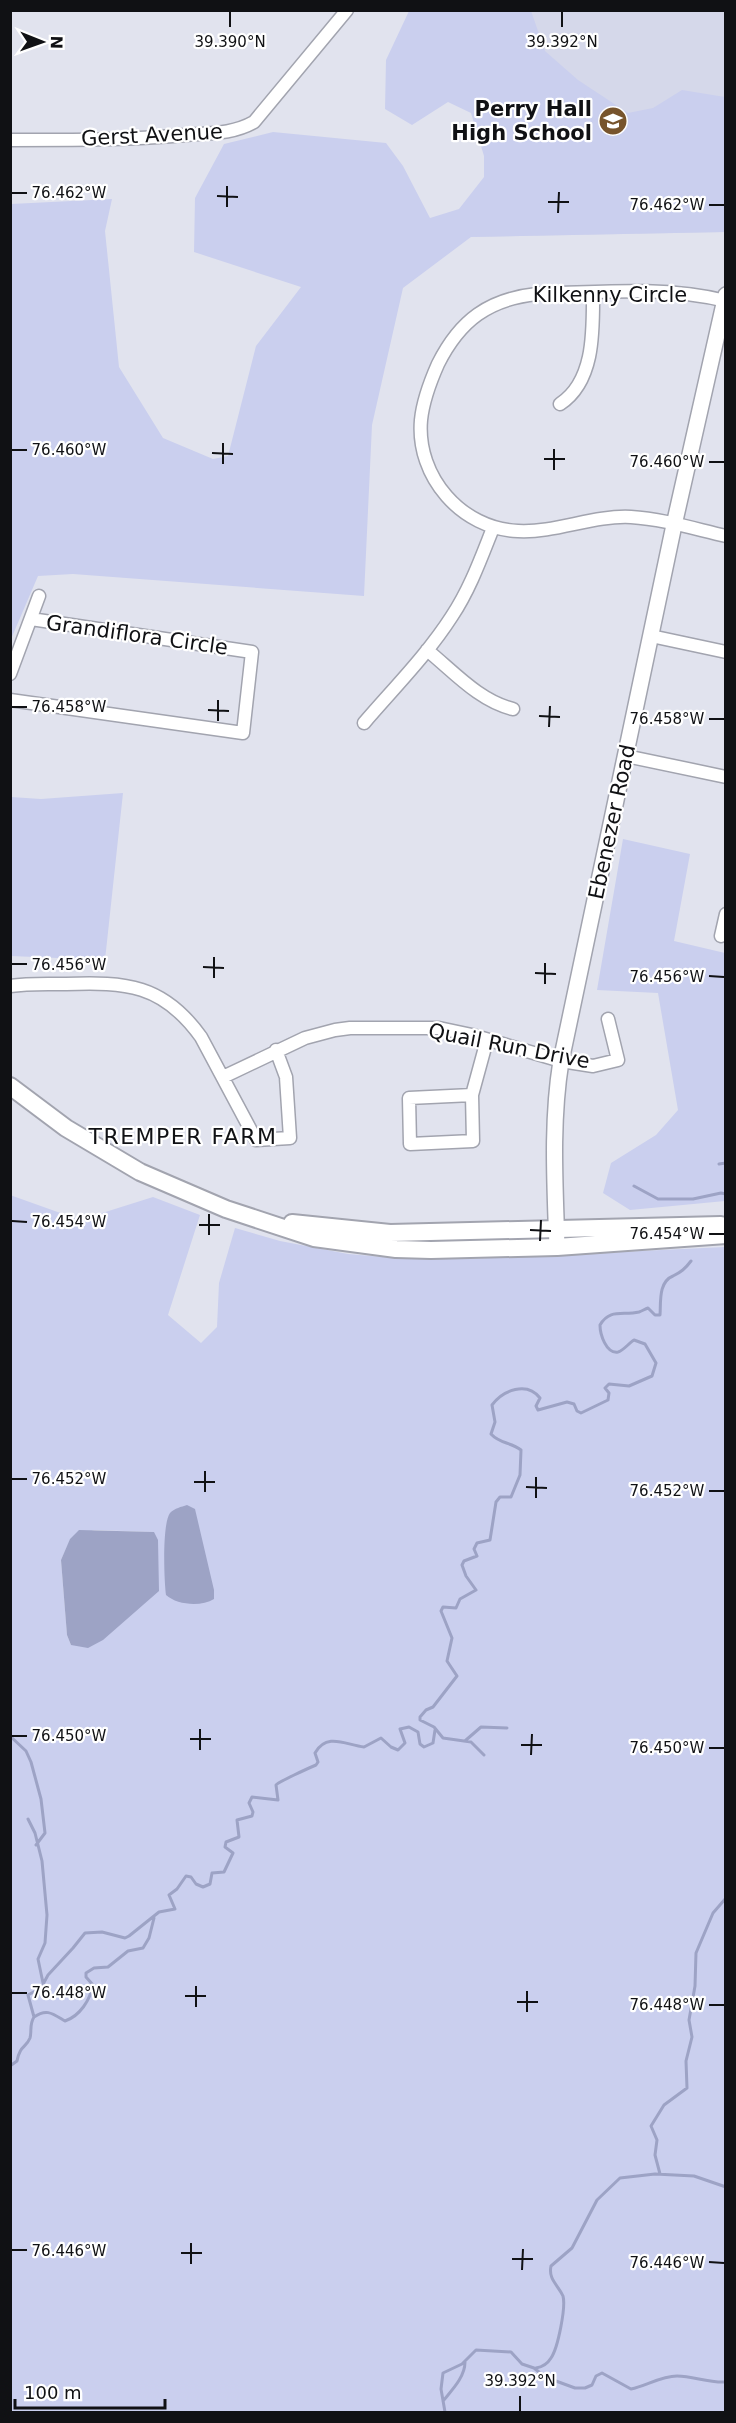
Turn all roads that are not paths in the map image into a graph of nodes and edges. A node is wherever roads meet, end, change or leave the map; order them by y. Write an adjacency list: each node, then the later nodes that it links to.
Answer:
1 (347, 10): 2 (street, Gerst Avenue)
2 (10, 140)
3 (593, 293): 4 (street, Kilkenny Circle); 5 (street); 7 (street, Kilkenny Circle)
4 (725, 299): 6 (street, Ebenezer Road)
5 (560, 404)
6 (674, 525): 7 (street, Kilkenny Circle); 8 (street, Kilkenny Circle); 11 (street, Ebenezer Road)
7 (493, 528): 12 (street)
8 (726, 536)
9 (39, 596): 10 (street)
10 (31, 619): 14 (street); 15 (street, Grandiflora Circle)
11 (651, 636): 13 (street); 18 (street, Ebenezer Road)
12 (427, 650): 16 (street); 17 (street)
13 (726, 652)
14 (10, 674)
15 (10, 700)
16 (513, 709)
17 (363, 723)
18 (626, 756): 19 (street); 26 (street, Ebenezer Road)
19 (726, 777)
20 (726, 914): 21 (street)
21 (721, 936)
22 (10, 986): 27 (street)
23 (608, 1019): 26 (street, Quail Run Drive)
24 (487, 1040): 25 (street, Quail Run Drive); 26 (street, Quail Run Drive); 29 (street)
25 (276, 1050): 27 (street, Quail Run Drive); 27 (street)
26 (561, 1061): 32 (street, Ebenezer Road)
27 (223, 1077)
28 (10, 1086): 30 (main road)
29 (472, 1095): 29 (street)
30 (258, 1219): 32 (main road); 34 (main road)
31 (726, 1226): 32 (main road)
32 (556, 1228): 34 (street, Ebenezer Road)
33 (726, 1235): 34 (main road)
34 (557, 1246)

